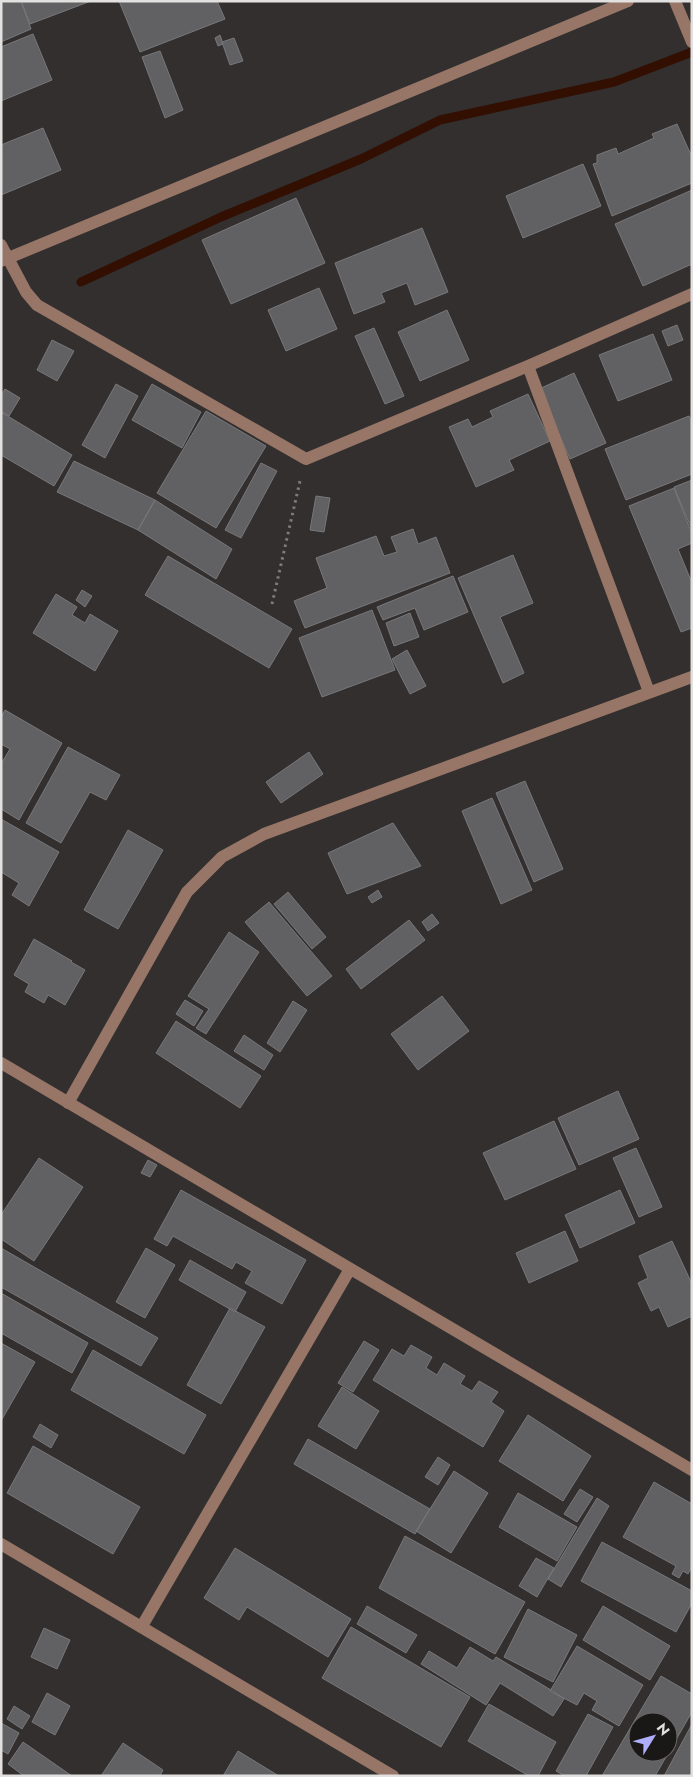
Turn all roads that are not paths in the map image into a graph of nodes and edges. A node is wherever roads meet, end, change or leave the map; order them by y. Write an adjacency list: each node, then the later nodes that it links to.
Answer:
1 (628, 1): 5 (street)
2 (675, 1): 3 (street)
3 (692, 42)
4 (1, 245): 5 (street)
5 (4, 259): 7 (street)
6 (692, 294): 7 (street)
7 (528, 366): 9 (street)
8 (692, 677): 9 (street)
9 (649, 692): 11 (street)
10 (1, 1063): 11 (street)
11 (68, 1103): 12 (street)
12 (350, 1269): 13 (street); 15 (street)
13 (692, 1470)
14 (1, 1544): 15 (street)
15 (142, 1626): 16 (street)
16 (394, 1776)

